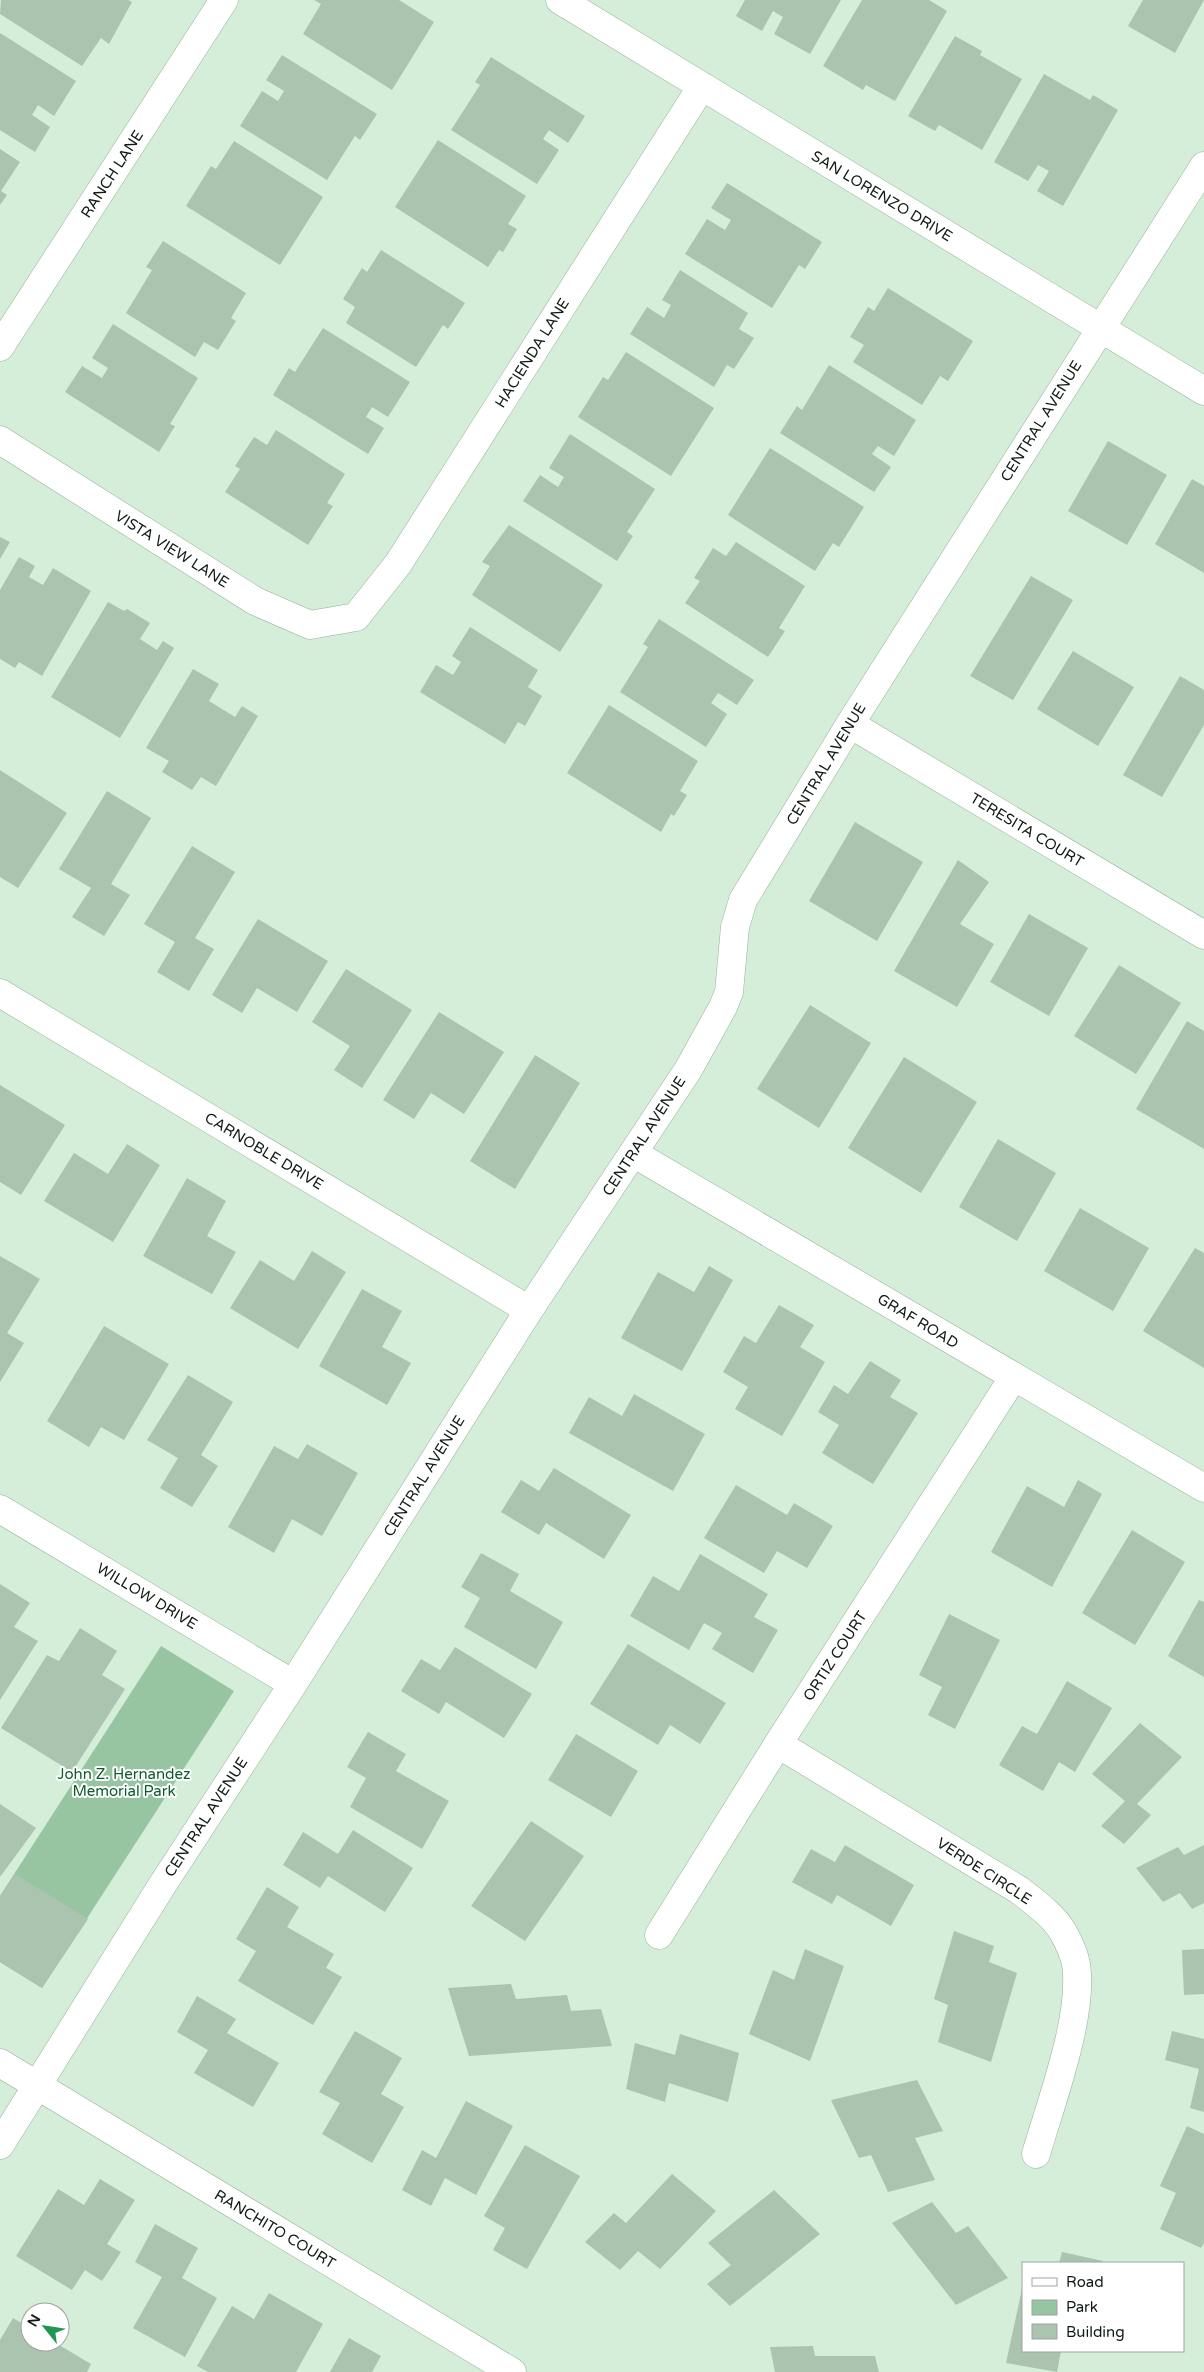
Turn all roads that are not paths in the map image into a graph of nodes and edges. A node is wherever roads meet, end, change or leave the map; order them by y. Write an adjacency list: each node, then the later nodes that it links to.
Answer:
1 (224, 0): 6 (street, RANCH LANE)
2 (560, 0): 3 (street, SAN LORENZO DRIVE)
3 (702, 86): 5 (street, SAN LORENZO DRIVE); 9 (street, HACIENDA LANE)
4 (1204, 166): 5 (street, CENTRAL AVENUE)
5 (1100, 328): 7 (street, SAN LORENZO DRIVE); 10 (street, CENTRAL AVENUE)
6 (0, 347)
7 (1204, 391)
8 (0, 440): 9 (street, VISTA VIEW LANE)
9 (356, 617)
10 (850, 724): 11 (street, TERESITA COURT); 13 (street, CENTRAL AVENUE)
11 (1204, 935)
12 (0, 993): 14 (street, CARNOBLE DRIVE)
13 (633, 1153): 14 (street, CENTRAL AVENUE); 15 (street, GRAF ROAD)
14 (529, 1310): 18 (street, CENTRAL AVENUE)
15 (1014, 1378): 16 (street, GRAF ROAD); 19 (street, ORTIZ COURT)
16 (1204, 1488)
17 (0, 1509): 18 (street, WILLOW DRIVE)
18 (293, 1684): 22 (street, CENTRAL AVENUE)
19 (778, 1744): 20 (street, ORTIZ COURT); 24 (street, VERDE CIRCLE)
20 (659, 1935)
21 (0, 2063): 22 (street, RANCHITO COURT)
22 (38, 2086): 23 (street); 25 (street, RANCHITO COURT)
23 (0, 2145)
24 (1036, 2154)
25 (512, 2372)

